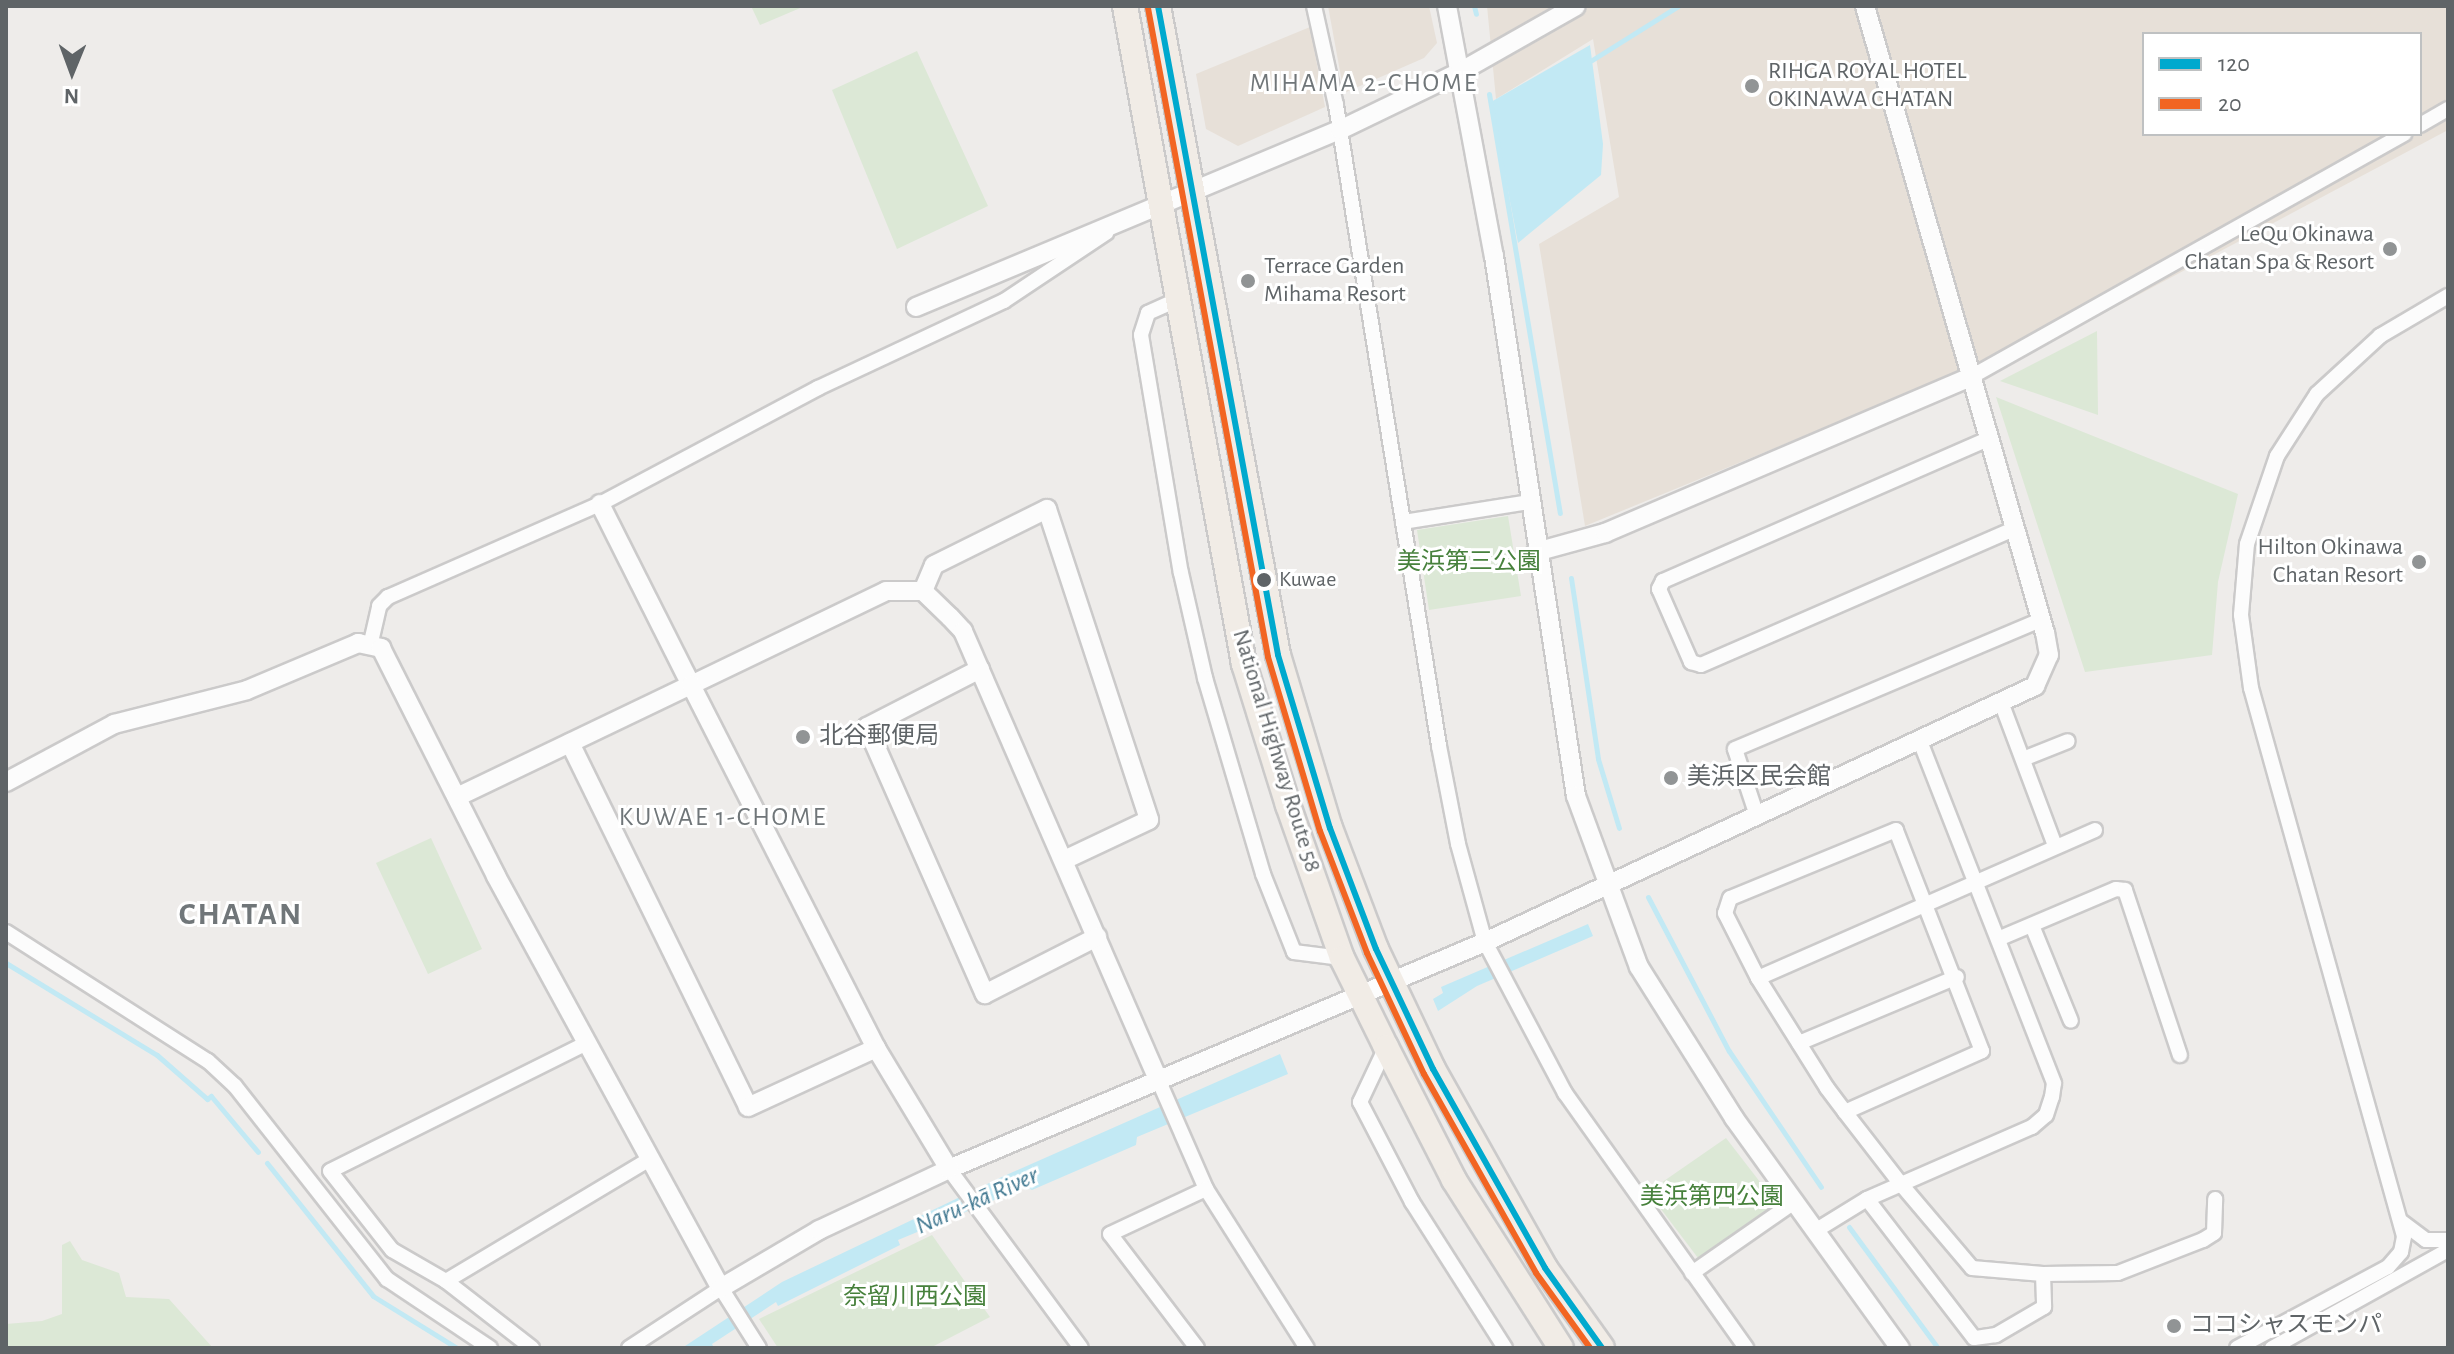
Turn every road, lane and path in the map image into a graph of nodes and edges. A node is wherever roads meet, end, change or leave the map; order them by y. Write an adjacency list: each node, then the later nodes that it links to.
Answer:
1 (1125, 6): 13 (highway, National Highway Route 58)
2 (1158, 6): 12 (highway, National Highway Route 58)
3 (1314, 6): 10 (street)
4 (1447, 6): 7 (street)
5 (1576, 6): 7 (street)
6 (1865, 6): 18 (street)
7 (1460, 72): 10 (street); 20 (street)
8 (2448, 109): 9 (street)
9 (2422, 124)
10 (1340, 130): 12 (street); 22 (street)
11 (2400, 136): 18 (street)
12 (1193, 192): 13 (street); 52 (highway, National Highway Route 58)
13 (1162, 205): 14 (street); 16 (highway, National Highway Route 58)
14 (1122, 221): 17 (street); 21 (street)
15 (2448, 296): 69 (street)
16 (1179, 299): 49 (highway, National Highway Route 58); 49 (street)
17 (916, 307)
18 (1971, 377): 19 (street); 24 (street)
19 (1988, 439): 23 (street); 23 (street)
20 (1529, 502): 22 (street); 24 (street)
21 (600, 504): 27 (street); 29 (street)
22 (1403, 522): 48 (street)
23 (2014, 529): 26 (street)
24 (1536, 552): 42 (street)
25 (923, 591): 28 (street); 29 (street); 40 (street)
26 (2041, 620): 30 (street); 37 (street)
27 (371, 642): 35 (street); 36 (street)
28 (980, 669): 40 (street); 46 (street)
29 (691, 685): 33 (street); 58 (street)
30 (2001, 702): 31 (street); 34 (street)
31 (1919, 738): 37 (street); 41 (street)
32 (2068, 741): 34 (street)
33 (570, 743): 36 (street); 58 (street)
34 (2023, 759): 39 (street)
35 (6, 782)
36 (457, 797): 55 (street)
37 (1756, 813): 42 (street)
38 (2095, 830): 39 (street)
39 (2055, 846): 41 (street)
40 (1064, 860): 46 (street)
41 (1975, 881): 43 (street); 47 (street)
42 (1605, 882): 48 (street); 68 (street)
43 (1928, 902): 50 (street); 51 (street); 51 (street)
44 (2033, 928): 47 (street); 54 (street); 59 (street)
45 (6, 932): 77 (street)
46 (1097, 937): 60 (street)
47 (1998, 939): 64 (street)
48 (1485, 942): 52 (street); 73 (street)
49 (1342, 958): 53 (highway, National Highway Route 58)
50 (1957, 977): 56 (street); 61 (street)
51 (1758, 978): 56 (street)
52 (1390, 980): 53 (street); 86 (highway, National Highway Route 58)
53 (1360, 992): 57 (highway, National Highway Route 58); 60 (street)
54 (2071, 1021)
55 (587, 1043): 62 (street); 75 (street)
56 (1799, 1043): 61 (street)
57 (1386, 1047): 84 (street); 85 (highway, National Highway Route 58)
58 (876, 1048): 63 (street)
59 (2180, 1055)
60 (1158, 1079): 63 (street); 65 (street)
61 (1845, 1112): 64 (street)
62 (650, 1159): 75 (street); 76 (street)
63 (949, 1169): 76 (street); 81 (street)
64 (1900, 1183): 66 (street); 74 (street)
65 (1206, 1189): 82 (street); 83 (street)
66 (1867, 1199): 70 (street); 74 (street)
67 (2215, 1199): 74 (street)
68 (1794, 1202): 70 (street); 73 (street)
69 (2402, 1222): 71 (street); 89 (street)
70 (1815, 1231): 88 (street)
71 (2448, 1240)
72 (2448, 1250): 90 (street)
73 (1692, 1273): 87 (street)
74 (2043, 1274)
75 (446, 1281): 78 (street)
76 (721, 1288): 79 (street); 80 (street)
77 (490, 1348)
78 (532, 1348)
79 (629, 1348)
80 (759, 1348)
81 (1081, 1348)
82 (1197, 1348)
83 (1307, 1348)
84 (1505, 1348)
85 (1561, 1348)
86 (1602, 1348)
87 (1746, 1348)
88 (1900, 1348)
89 (2237, 1348)
90 (2272, 1348)

